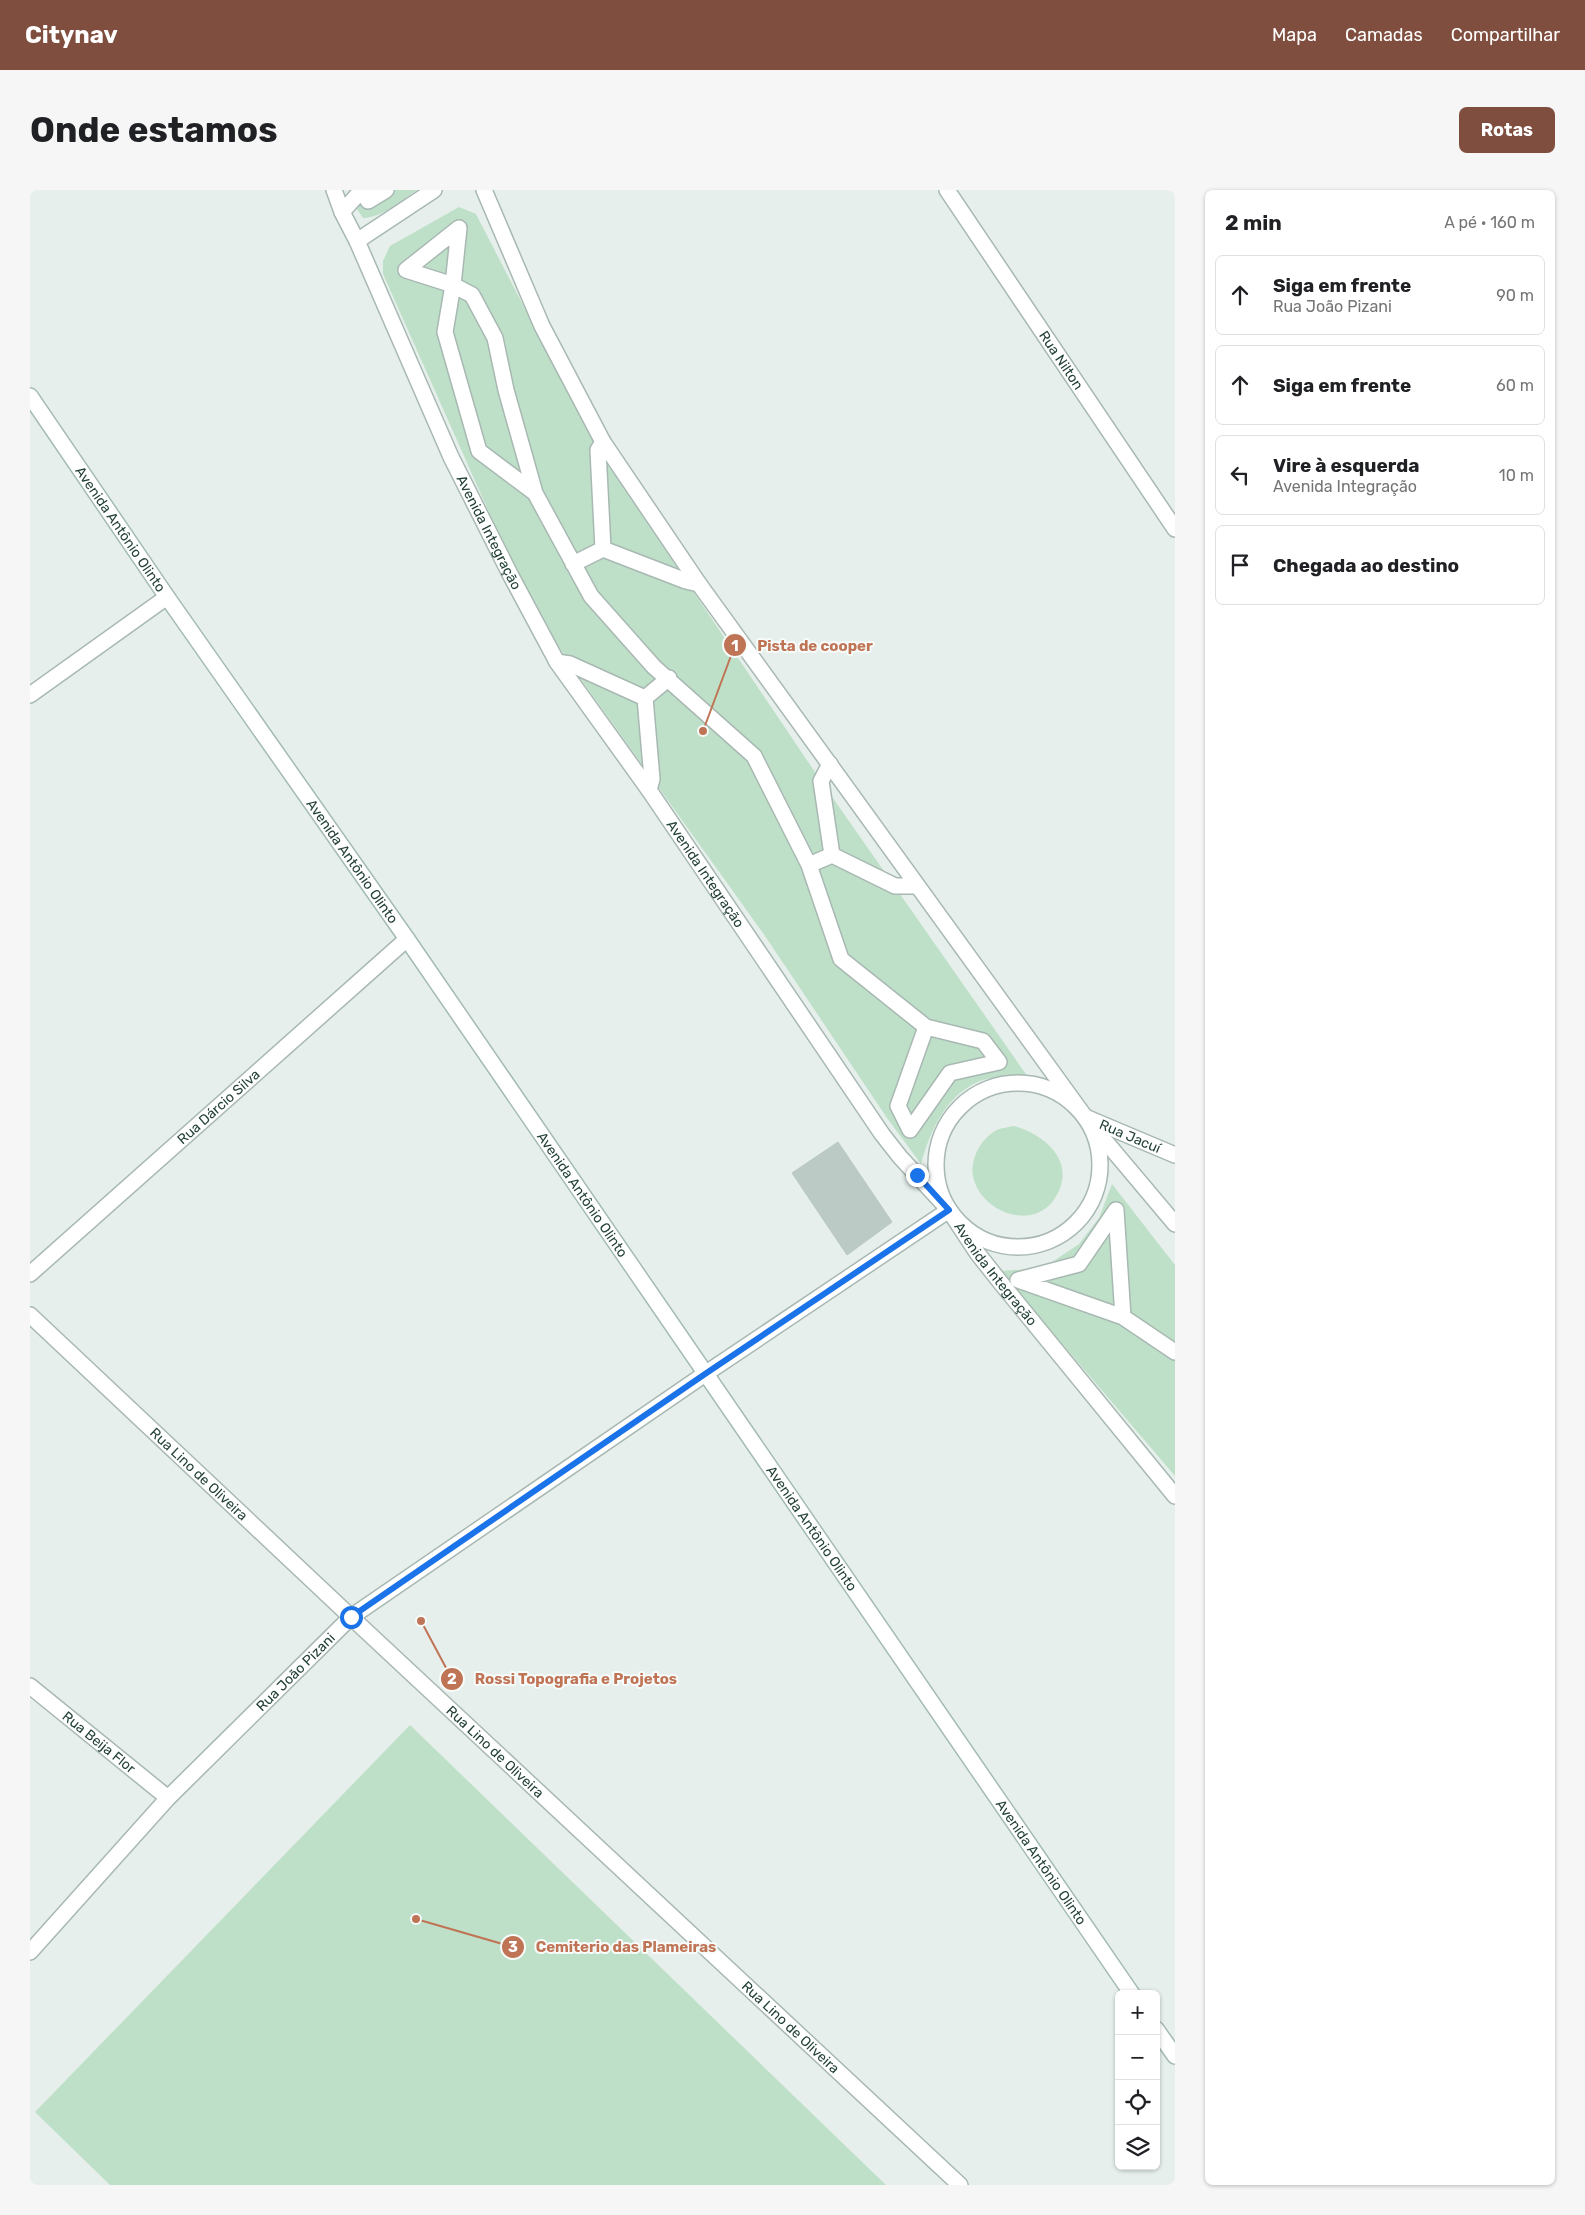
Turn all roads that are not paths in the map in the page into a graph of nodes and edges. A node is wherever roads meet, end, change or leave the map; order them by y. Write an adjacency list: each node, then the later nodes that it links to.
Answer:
1 (334, 190): 7 (street, Avenida Integração)
2 (363, 190): 3 (street); 7 (street)
3 (386, 190)
4 (434, 190): 8 (street)
5 (484, 190): 10 (street)
6 (947, 190): 12 (street, Rua Nilton)
7 (342, 212): 8 (street, Avenida Integração)
8 (357, 242): 17 (street, Avenida Integração)
9 (30, 396): 16 (street, Avenida Antônio Olinto)
10 (603, 442): 13 (street); 15 (street)
11 (535, 493): 11 (street); 14 (street)
12 (1175, 530)
13 (603, 549): 14 (street); 15 (street)
14 (574, 564): 18 (street)
15 (699, 584): 21 (street)
16 (167, 597): 19 (street); 26 (street, Avenida Antônio Olinto)
17 (557, 662): 20 (street); 22 (street, Avenida Integração)
18 (669, 678): 20 (street); 24 (street)
19 (30, 694)
20 (645, 698): 22 (street)
21 (830, 764): 23 (street); 25 (street)
22 (649, 790): 30 (street, Avenida Integração)
23 (832, 856): 24 (street); 25 (street)
24 (809, 865): 27 (street)
25 (917, 886): 28 (street)
26 (407, 939): 32 (street, Rua Dárcio Silva); 36 (street, Avenida Antônio Olinto)
27 (926, 1026): 27 (street)
28 (1085, 1117): 29 (street, Rua Jacuí); 30 (street); 30 (street); 31 (street)
29 (1175, 1155)
30 (949, 1210): 36 (street, Rua João Pizani); 37 (street, Avenida Integração)
31 (1175, 1224)
32 (30, 1274)
33 (30, 1315): 38 (street, Rua Lino de Oliveira)
34 (1123, 1317): 34 (street); 35 (street)
35 (1175, 1352)
36 (705, 1374): 38 (street, Rua João Pizani); 42 (street, Avenida Antônio Olinto)
37 (1175, 1496)
38 (351, 1617): 40 (street, Rua João Pizani); 45 (street, Rua Lino de Oliveira)
39 (30, 1686): 40 (street, Rua Beija Flor)
40 (168, 1798): 41 (street, Rua João Pizani)
41 (30, 1952)
42 (1129, 1990)
43 (1160, 2035): 44 (street)
44 (1175, 2056)
45 (960, 2185)

